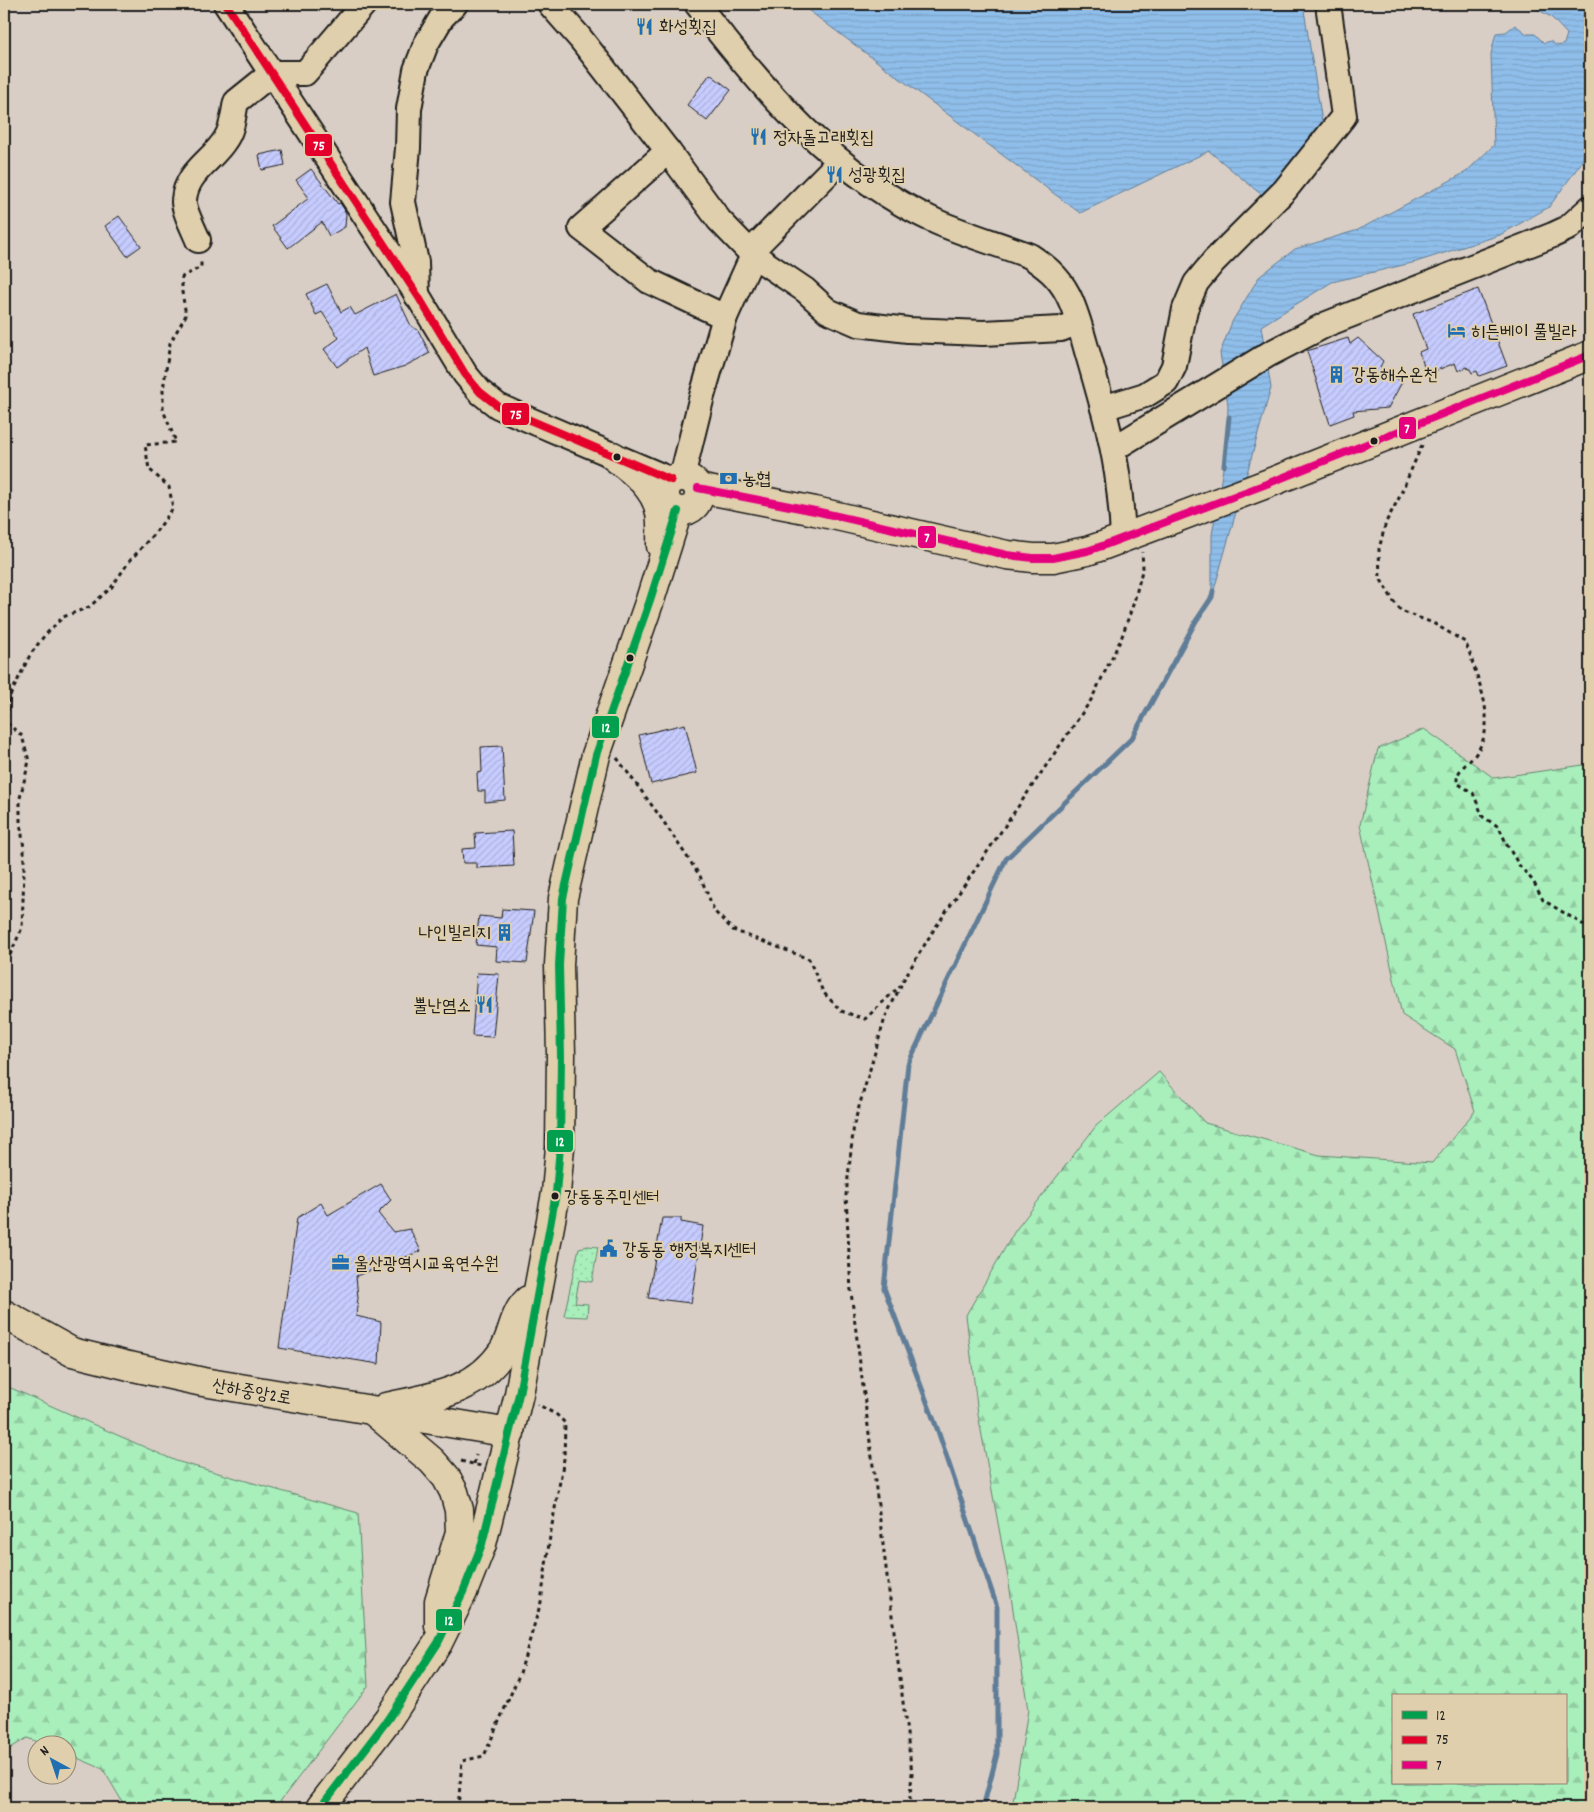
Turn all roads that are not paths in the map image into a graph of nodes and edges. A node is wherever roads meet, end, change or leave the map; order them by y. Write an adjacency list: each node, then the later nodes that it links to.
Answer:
1 (226, 4): 7 (street)
2 (364, 4): 7 (street)
3 (455, 4): 13 (street)
4 (550, 4): 8 (street)
5 (697, 4): 9 (street)
6 (1328, 4): 17 (street)
7 (272, 73): 11 (street); 13 (street)
8 (668, 151): 12 (street); 14 (street)
9 (840, 161): 12 (street); 15 (street)
10 (1590, 208): 18 (street)
11 (198, 240)
12 (753, 255): 14 (street); 15 (street)
13 (418, 296): 19 (street)
14 (725, 317): 20 (street)
15 (1078, 322): 17 (street)
16 (1590, 355): 21 (main road)
17 (1103, 408): 18 (street)
18 (1113, 450): 21 (street)
19 (613, 456): 20 (street); 22 (main road)
20 (684, 482): 21 (main road); 22 (main road)
21 (1133, 534)
22 (662, 558): 23 (main road)
23 (539, 1286): 25 (main road); 26 (main road)
24 (4, 1314): 25 (main road, 산하중앙2로)
25 (373, 1411): 26 (main road, 산하중앙2로); 27 (main road)
26 (510, 1433): 27 (main road)
27 (438, 1643): 28 (main road)
28 (320, 1808)

